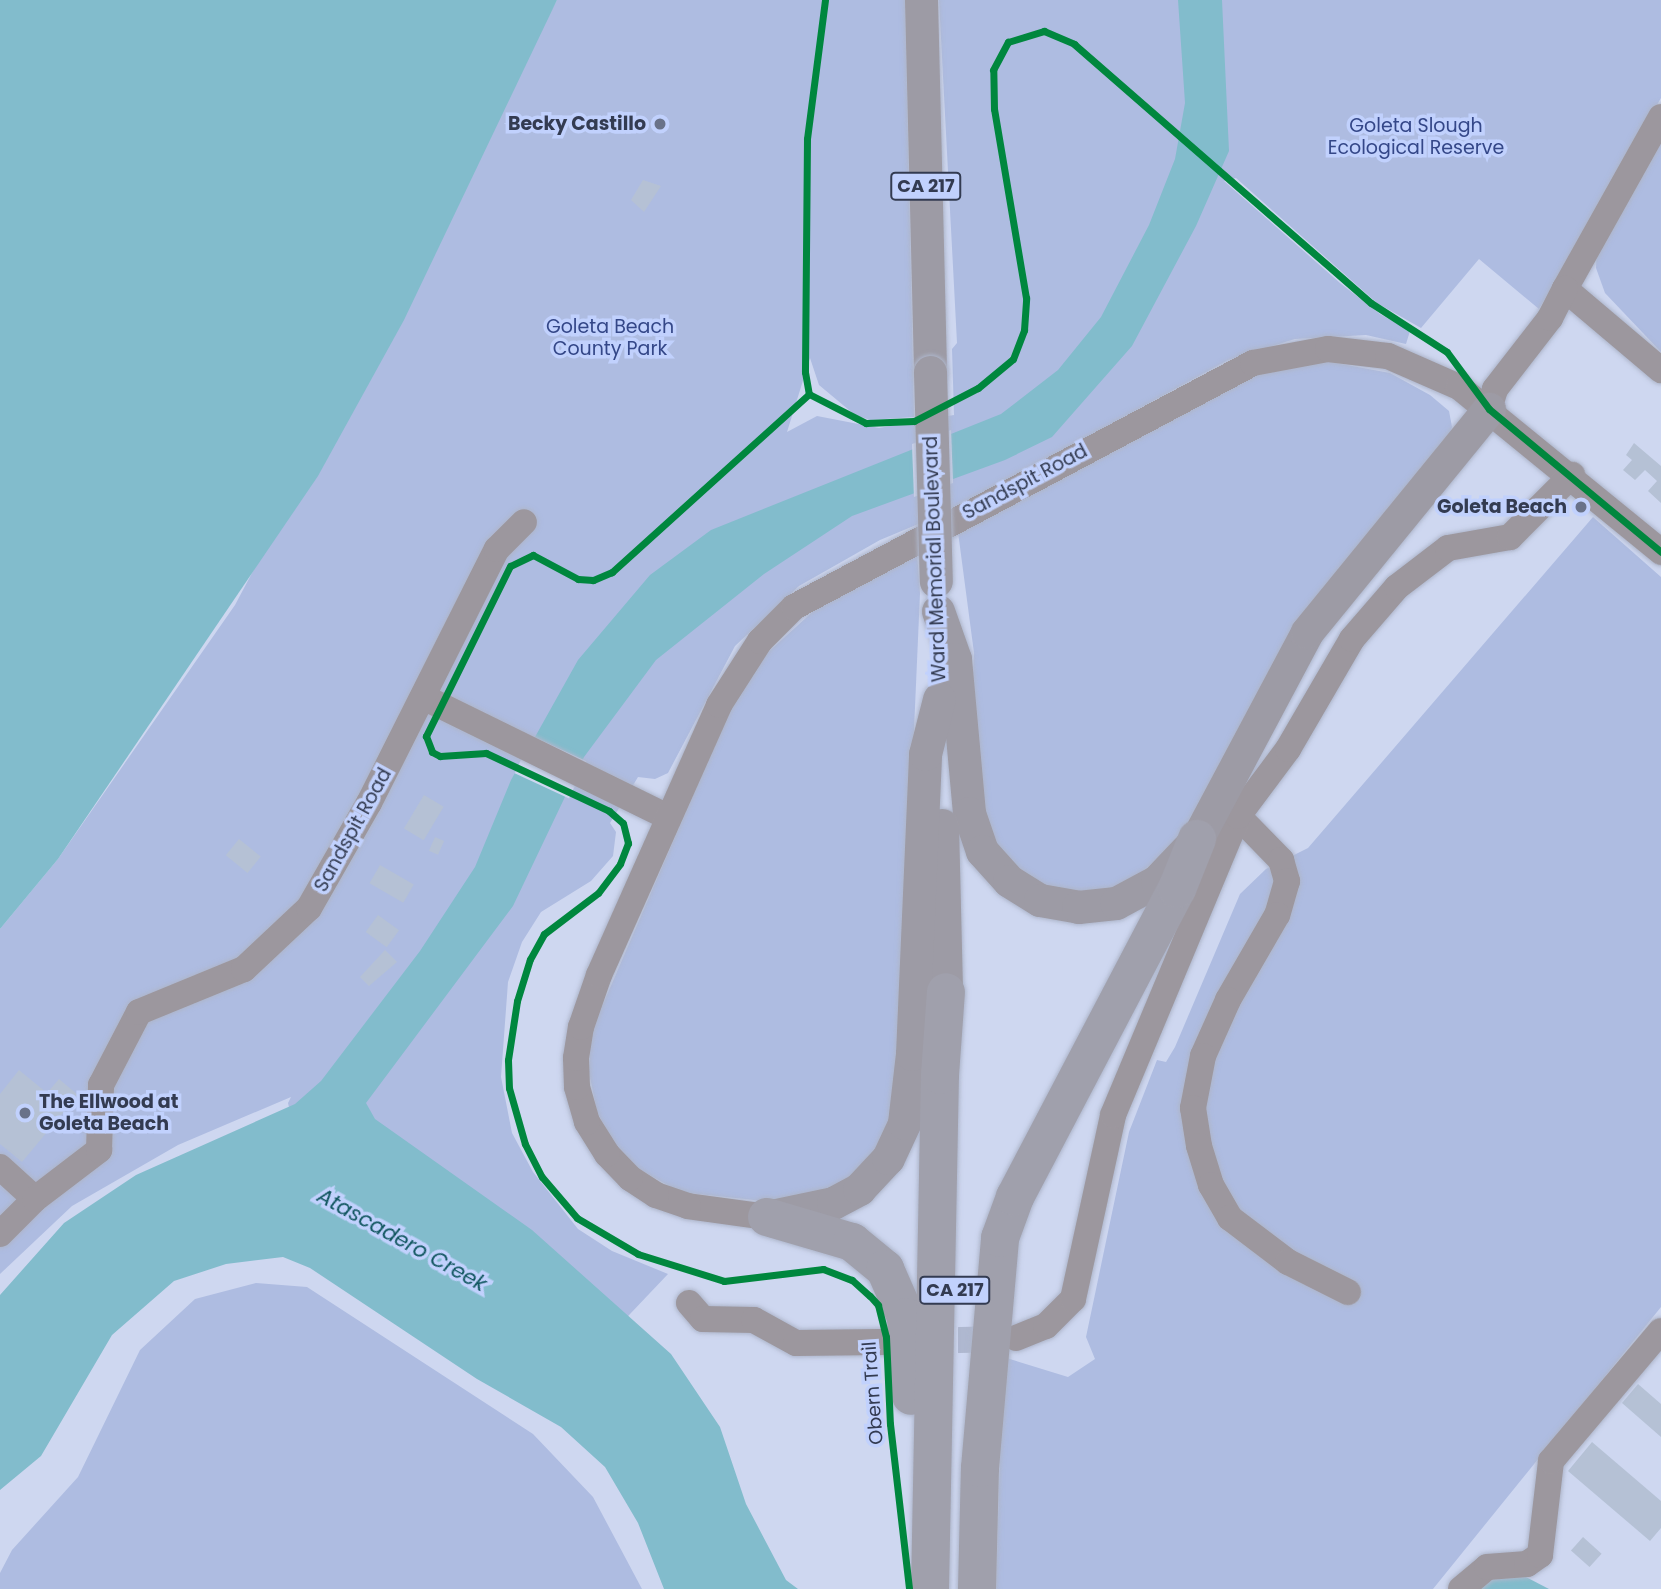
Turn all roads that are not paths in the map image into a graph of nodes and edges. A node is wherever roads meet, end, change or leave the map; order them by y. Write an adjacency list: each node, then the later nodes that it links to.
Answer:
1 (921, 0): 9 (main road, Ward Memorial Boulevard / CA 217, bridge)
2 (1661, 117): 3 (street)
3 (1565, 289): 4 (street); 5 (street)
4 (1661, 370)
5 (1489, 409): 6 (street, Sandspit Road); 13 (street, Sandspit Road); 14 (main road)
6 (1572, 475): 8 (street, Sandspit Road); 12 (street)
7 (524, 522): 10 (street, Sandspit Road)
8 (1661, 552)
9 (937, 596): 11 (main road, Ward Memorial Boulevard / CA 217); 14 (main road)
10 (424, 698): 13 (street); 17 (street, Sandspit Road)
11 (939, 699): 15 (main road, Ward Memorial Boulevard / CA 217); 18 (main road)
12 (1238, 816): 20 (street); 23 (street)
13 (668, 817): 18 (street, Sandspit Road)
14 (1197, 839): 27 (highway)
15 (946, 992): 25 (highway, Ward Memorial Boulevard / CA 217); 26 (highway, Ward Memorial Boulevard / CA 217)
16 (0, 1167): 17 (street)
17 (35, 1199): 19 (street, Sandspit Road)
18 (767, 1217): 25 (highway)
19 (0, 1234)
20 (1348, 1292)
21 (689, 1303): 24 (street)
22 (1661, 1331): 28 (street)
23 (1016, 1338)
24 (882, 1342)
25 (929, 1575)
26 (964, 1589)
27 (977, 1589)
28 (1461, 1589)

